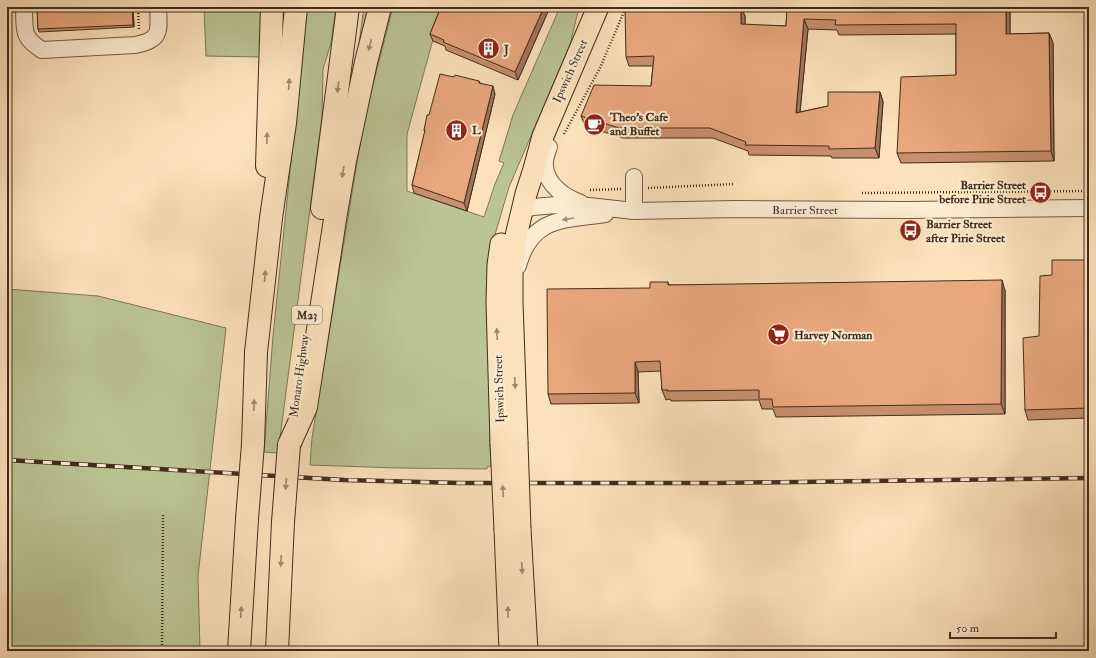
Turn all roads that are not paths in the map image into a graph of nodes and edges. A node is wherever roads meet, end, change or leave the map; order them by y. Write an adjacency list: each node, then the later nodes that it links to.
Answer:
1 (24, 7): 2 (street)
2 (158, 7)
3 (272, 7): 15 (highway, one-way to 3)
4 (296, 7): 15 (highway, one-way to 4)
5 (348, 7): 19 (highway, Monaro Highway / M23, one-way to 19)
6 (380, 7): 19 (highway, one-way to 19)
7 (598, 7): 8 (main road, Ipswich Street)
8 (554, 108): 9 (main road, Ipswich Street); 11 (street)
9 (542, 136): 13 (main road, Ipswich Street); 16 (main road, Ipswich Street)
10 (634, 183): 14 (street)
11 (589, 206): 13 (street, Barrier Street); 14 (street, Barrier Street)
12 (1089, 208): 14 (street, Barrier Street)
13 (522, 210): 16 (main road); 17 (main road, Ipswich Street)
14 (634, 210): 17 (street, one-way to 17)
15 (271, 218): 21 (highway, one-way to 15, bridge)
16 (502, 239): 18 (main road, Ipswich Street, one-way to 16)
17 (512, 302): 18 (main road, Ipswich Street, one-way to 18)
18 (509, 442): 20 (main road, Ipswich Street, bridge)
19 (289, 445): 22 (highway, Monaro Highway / M23, one-way to 22, bridge)
20 (513, 530): 23 (main road, Ipswich Street, one-way to 20); 24 (main road, Ipswich Street, one-way to 24)
21 (239, 651)
22 (277, 651)
23 (510, 651)
24 (527, 651)

